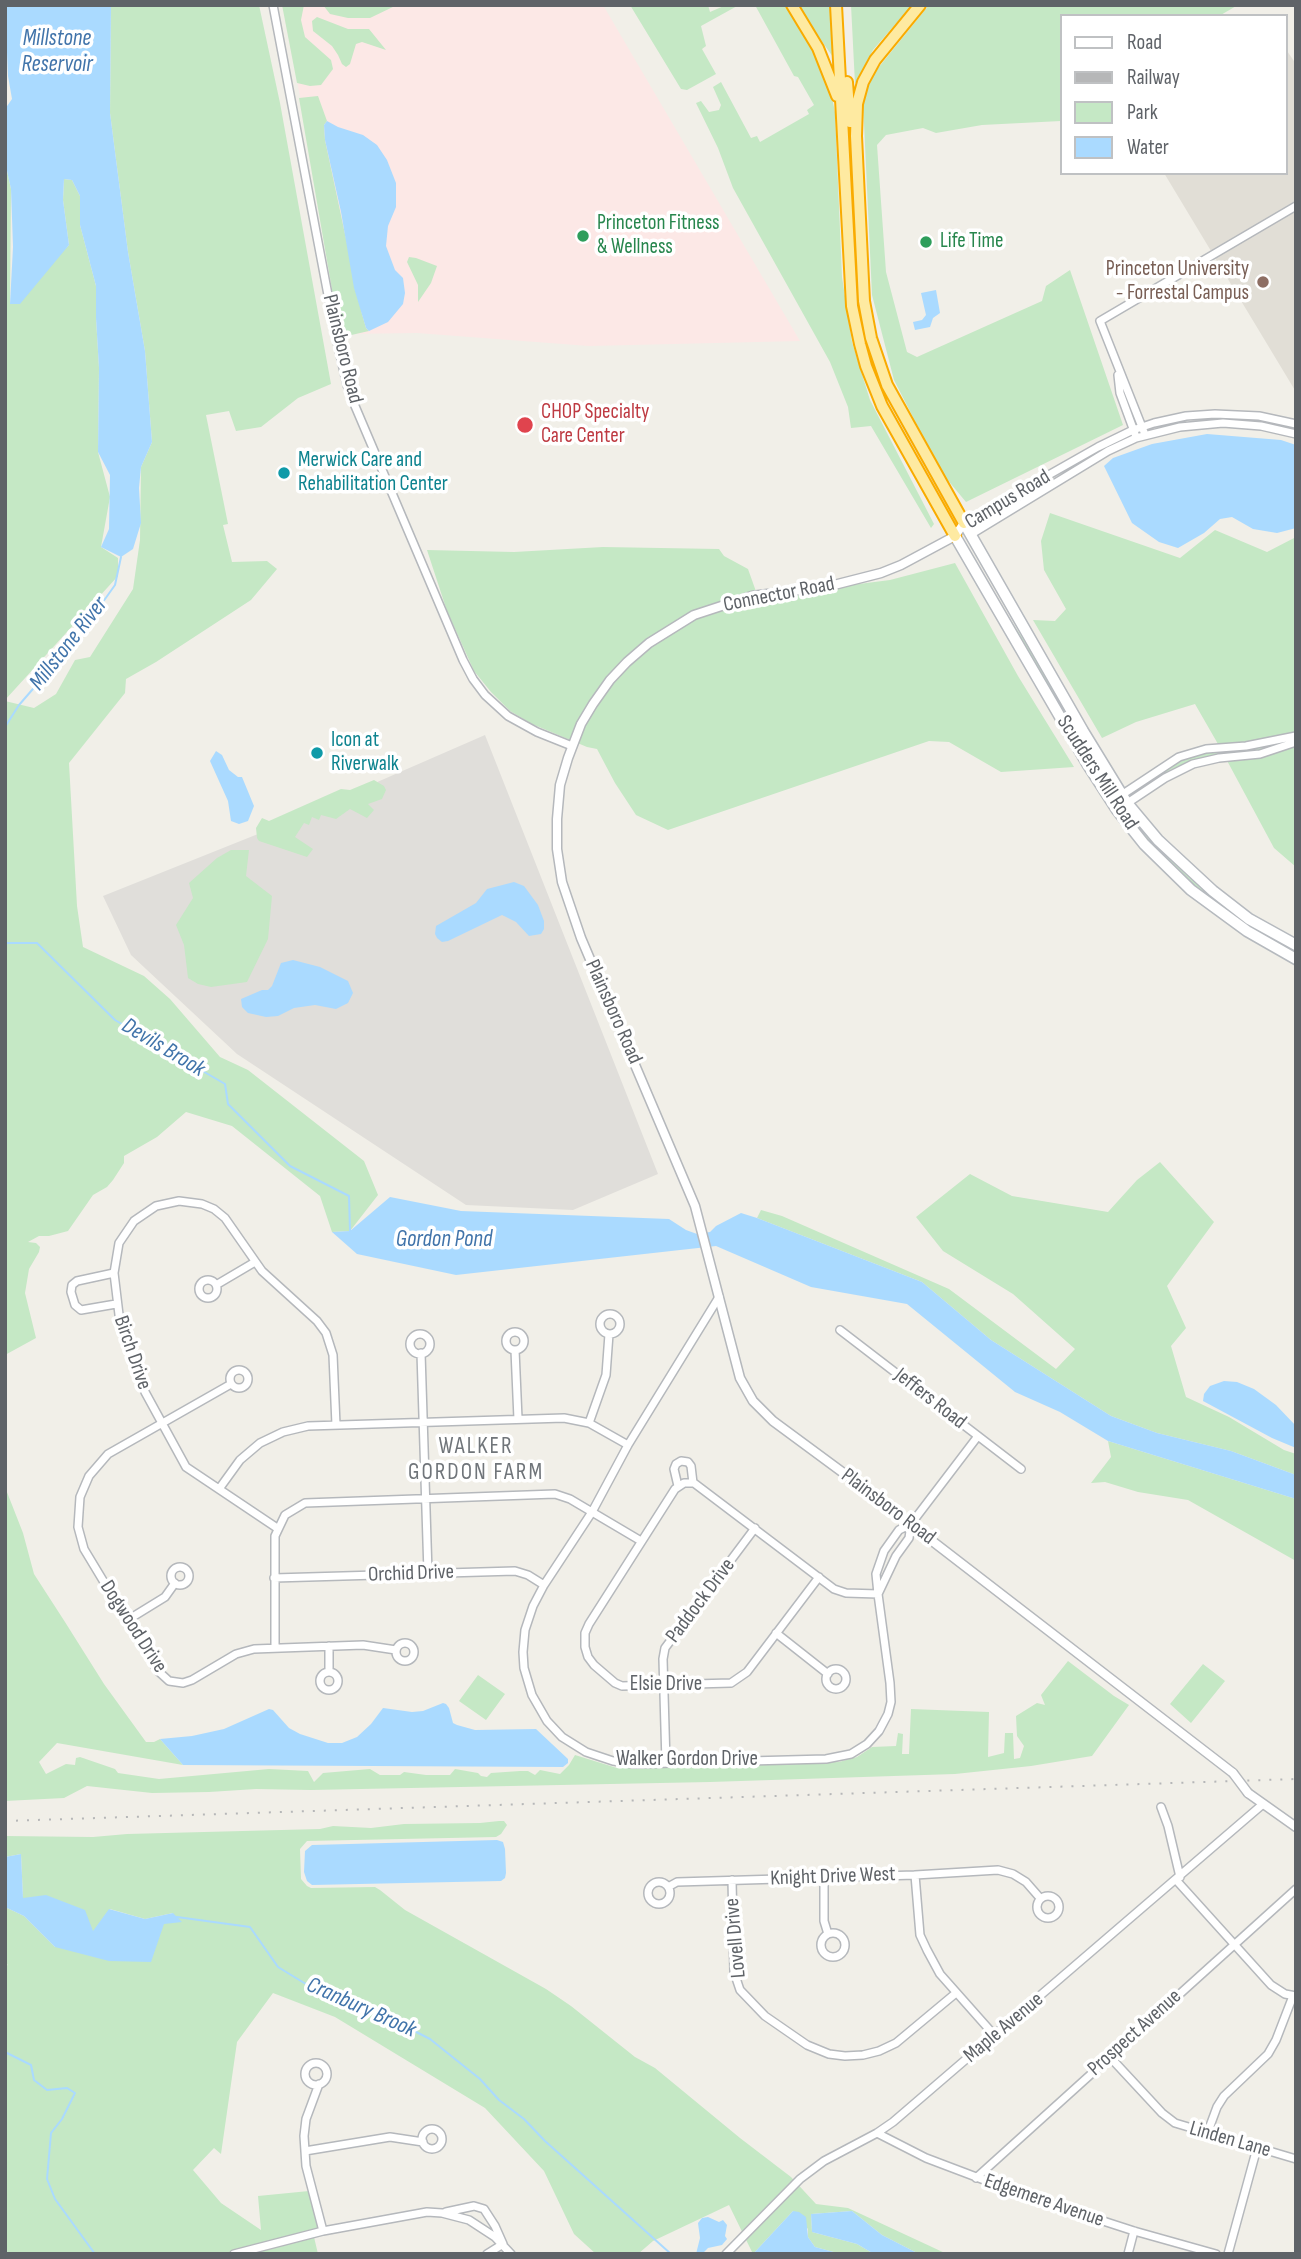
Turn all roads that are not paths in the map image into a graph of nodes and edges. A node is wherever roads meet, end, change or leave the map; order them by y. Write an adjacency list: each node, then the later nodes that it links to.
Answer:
1 (273, 5): 21 (street, Plainsboro Road)
2 (792, 5): 6 (highway)
3 (836, 5): 6 (highway)
4 (843, 5): 8 (highway)
5 (920, 5): 8 (highway)
6 (842, 113): 17 (highway)
7 (1296, 206): 9 (street)
8 (860, 240): 15 (highway)
9 (1118, 371): 11 (street); 12 (street)
10 (1296, 424): 11 (street, Campus Road)
11 (1142, 427): 12 (street, Campus Road); 14 (street)
12 (1135, 434): 14 (street, Campus Road); 15 (street, Campus Road); 16 (street, Campus Road)
13 (1296, 434): 14 (street, Campus Road)
14 (1145, 436)
15 (964, 523): 16 (main road, Scudders Mill Road); 17 (street, Campus Road)
16 (970, 535): 17 (street, Campus Road); 23 (main road, Scudders Mill Road)
17 (955, 536): 21 (street, Connector Road); 24 (main road, Scudders Mill Road)
18 (1296, 736): 20 (street)
19 (1296, 742): 22 (street)
20 (1258, 743): 22 (street); 23 (street)
21 (572, 746): 30 (street, Plainsboro Road)
22 (1259, 754): 23 (street)
23 (1124, 799): 24 (street); 25 (main road, Scudders Mill Road)
24 (1114, 806): 26 (main road, Scudders Mill Road)
25 (1296, 945)
26 (1296, 959)
27 (255, 1262): 28 (street, Birch Drive); 29 (street); 41 (street, Birch Drive)
28 (114, 1273): 31 (street, Birch Drive); 31 (street)
29 (216, 1284)
30 (720, 1296): 43 (street, Walker Gordon Drive); 50 (street, Plainsboro Road)
31 (116, 1304): 39 (street, Birch Drive)
32 (840, 1330): 42 (street, Jeffers Road)
33 (609, 1334): 40 (street)
34 (515, 1350): 37 (street)
35 (421, 1353): 38 (street)
36 (231, 1384): 39 (street, Dogwood Drive)
37 (518, 1419): 38 (street); 40 (street)
38 (423, 1422): 41 (street); 48 (street)
39 (161, 1423): 47 (street, Birch Drive); 60 (street, Dogwood Drive)
40 (589, 1423): 43 (street)
41 (336, 1425): 47 (street)
42 (978, 1436): 44 (street, Jeffers Road); 50 (street)
43 (628, 1445): 49 (street, Walker Gordon Drive)
44 (1021, 1469)
45 (693, 1483): 46 (street); 46 (street, Elsie Drive); 52 (street, Elsie Drive)
46 (678, 1486): 53 (street, Elsie Drive)
47 (219, 1489): 51 (street, Birch Drive)
48 (425, 1499): 49 (street); 51 (street); 54 (street)
49 (592, 1512): 53 (street); 58 (street, Walker Gordon Drive)
50 (911, 1524): 59 (street); 59 (street, Walker Gordon Drive); 69 (street, Plainsboro Road, bridge)
51 (277, 1528): 56 (street)
52 (755, 1528): 55 (street, Elsie Drive); 67 (street, Paddock Drive)
53 (641, 1541): 67 (street, Elsie Drive)
54 (428, 1573): 56 (street, Orchid Drive); 58 (street, Orchid Drive)
55 (819, 1577): 59 (street, Elsie Drive); 61 (street, Elsie Drive)
56 (274, 1578): 63 (street)
57 (175, 1583): 60 (street)
58 (544, 1585): 68 (street, Walker Gordon Drive)
59 (878, 1594): 68 (street, Walker Gordon Drive)
60 (126, 1620): 63 (street, Dogwood Drive)
61 (776, 1633): 66 (street); 67 (street, Elsie Drive)
62 (329, 1646): 63 (street, Dogwood Drive); 64 (street, Dogwood Drive); 65 (street)
63 (275, 1648)
64 (396, 1650)
65 (329, 1672)
66 (828, 1674)
67 (663, 1686): 68 (street, Paddock Drive)
68 (666, 1763)
69 (1263, 1804): 71 (street, Plainsboro Road); 74 (street, Maple Avenue)
70 (1161, 1807): 74 (street)
71 (1296, 1827)
72 (915, 1875): 73 (street, Knight Drive West); 78 (street, Knight Drive West); 81 (street)
73 (824, 1878): 75 (street, Knight Drive West); 79 (street)
74 (1178, 1879): 80 (street); 83 (street, Maple Avenue)
75 (732, 1880): 76 (street, Knight Drive West); 81 (street, Lovell Drive)
76 (668, 1886)
77 (1296, 1889): 80 (street, Prospect Avenue)
78 (1040, 1898)
79 (828, 1934)
80 (1234, 1945): 82 (street); 84 (street, Prospect Avenue)
81 (956, 1993): 83 (street)
82 (1294, 1996): 87 (street)
83 (995, 2036): 86 (street, Maple Avenue)
84 (1109, 2056): 87 (street, Linden Lane); 92 (street, Prospect Avenue)
85 (318, 2084): 90 (street)
86 (877, 2133): 92 (street, Edgemere Avenue); 100 (street, Maple Avenue)
87 (1207, 2134): 89 (street, Linden Lane)
88 (423, 2142): 90 (street)
89 (1257, 2148): 91 (street, Linden Lane); 103 (street)
90 (305, 2151): 94 (street)
91 (1296, 2159)
92 (976, 2178): 95 (street, Edgemere Avenue)
93 (442, 2213): 94 (street); 96 (street); 96 (street)
94 (323, 2231): 97 (street)
95 (1134, 2231): 101 (street); 102 (street, Edgemere Avenue)
96 (503, 2244): 98 (street); 99 (street)
97 (234, 2254)
98 (487, 2254)
99 (511, 2254)
100 (726, 2254)
101 (1128, 2254)
102 (1216, 2254)
103 (1228, 2254)

